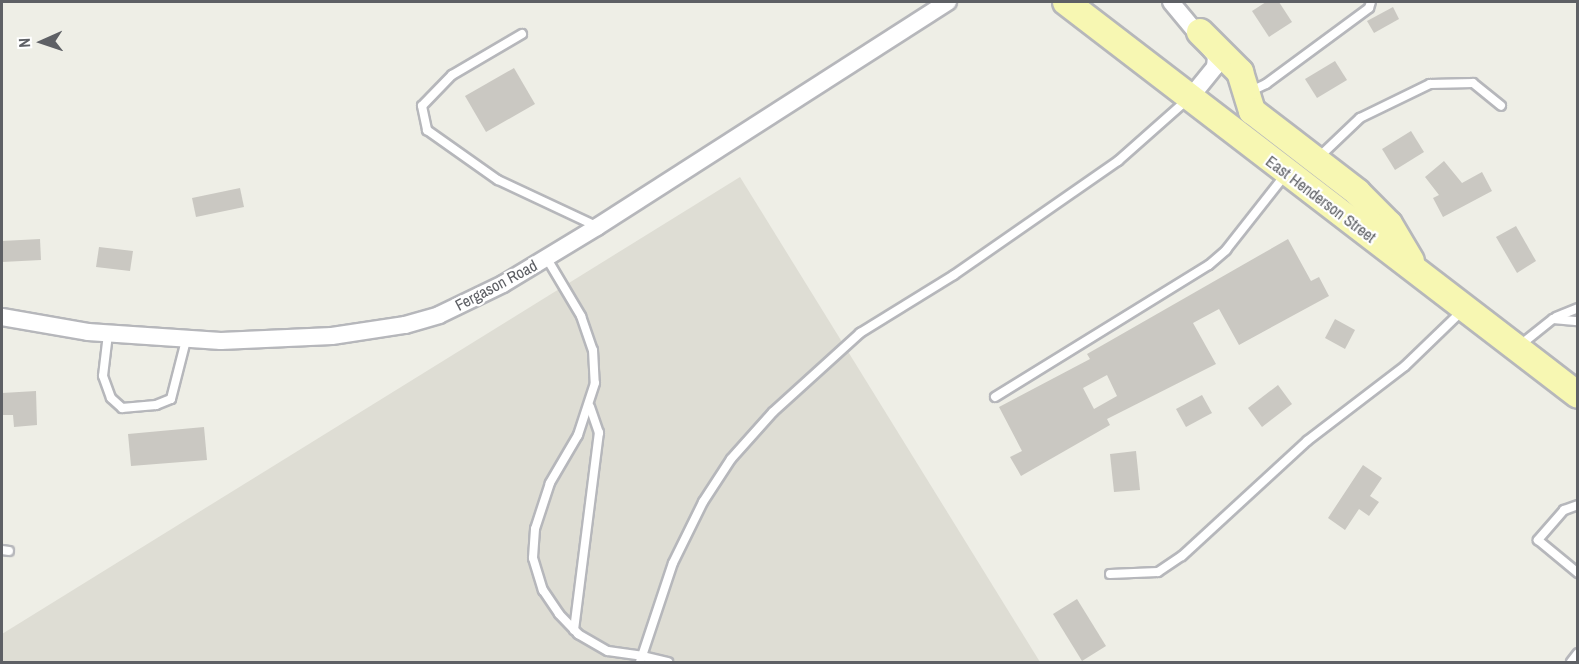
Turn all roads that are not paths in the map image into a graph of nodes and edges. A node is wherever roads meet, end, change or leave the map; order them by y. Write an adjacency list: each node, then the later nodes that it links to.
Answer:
1 (948, 2): 11 (street, Fergason Road)
2 (1066, 2): 8 (main road, East Henderson Street)
3 (1171, 2): 5 (street)
4 (1371, 2): 7 (lane)
5 (1200, 32): 7 (main road); 8 (street)
6 (522, 34): 11 (lane)
7 (1246, 93): 10 (main road)
8 (1190, 98): 10 (main road, East Henderson Street); 29 (lane)
9 (1501, 106): 10 (lane)
10 (1303, 171): 14 (main road, East Henderson Street); 22 (lane)
11 (597, 227): 12 (street, Fergason Road)
12 (546, 257): 19 (street, Fergason Road); 23 (lane)
13 (1578, 308): 16 (lane)
14 (1465, 309): 20 (main road, East Henderson Street); 26 (lane)
15 (2, 317): 18 (street, Fergason Road)
16 (1553, 319): 17 (lane); 20 (lane)
17 (1578, 321)
18 (108, 334): 19 (street, Fergason Road); 19 (lane)
19 (186, 340)
20 (1516, 348): 21 (main road, East Henderson Street)
21 (1578, 395)
22 (995, 397)
23 (590, 407): 27 (lane); 27 (lane)
24 (1578, 505): 25 (lane)
25 (1578, 573)
26 (1110, 574)
27 (574, 630): 29 (lane)
28 (1578, 653): 31 (lane)
29 (641, 660): 30 (lane)
30 (668, 663)
31 (1571, 663)

